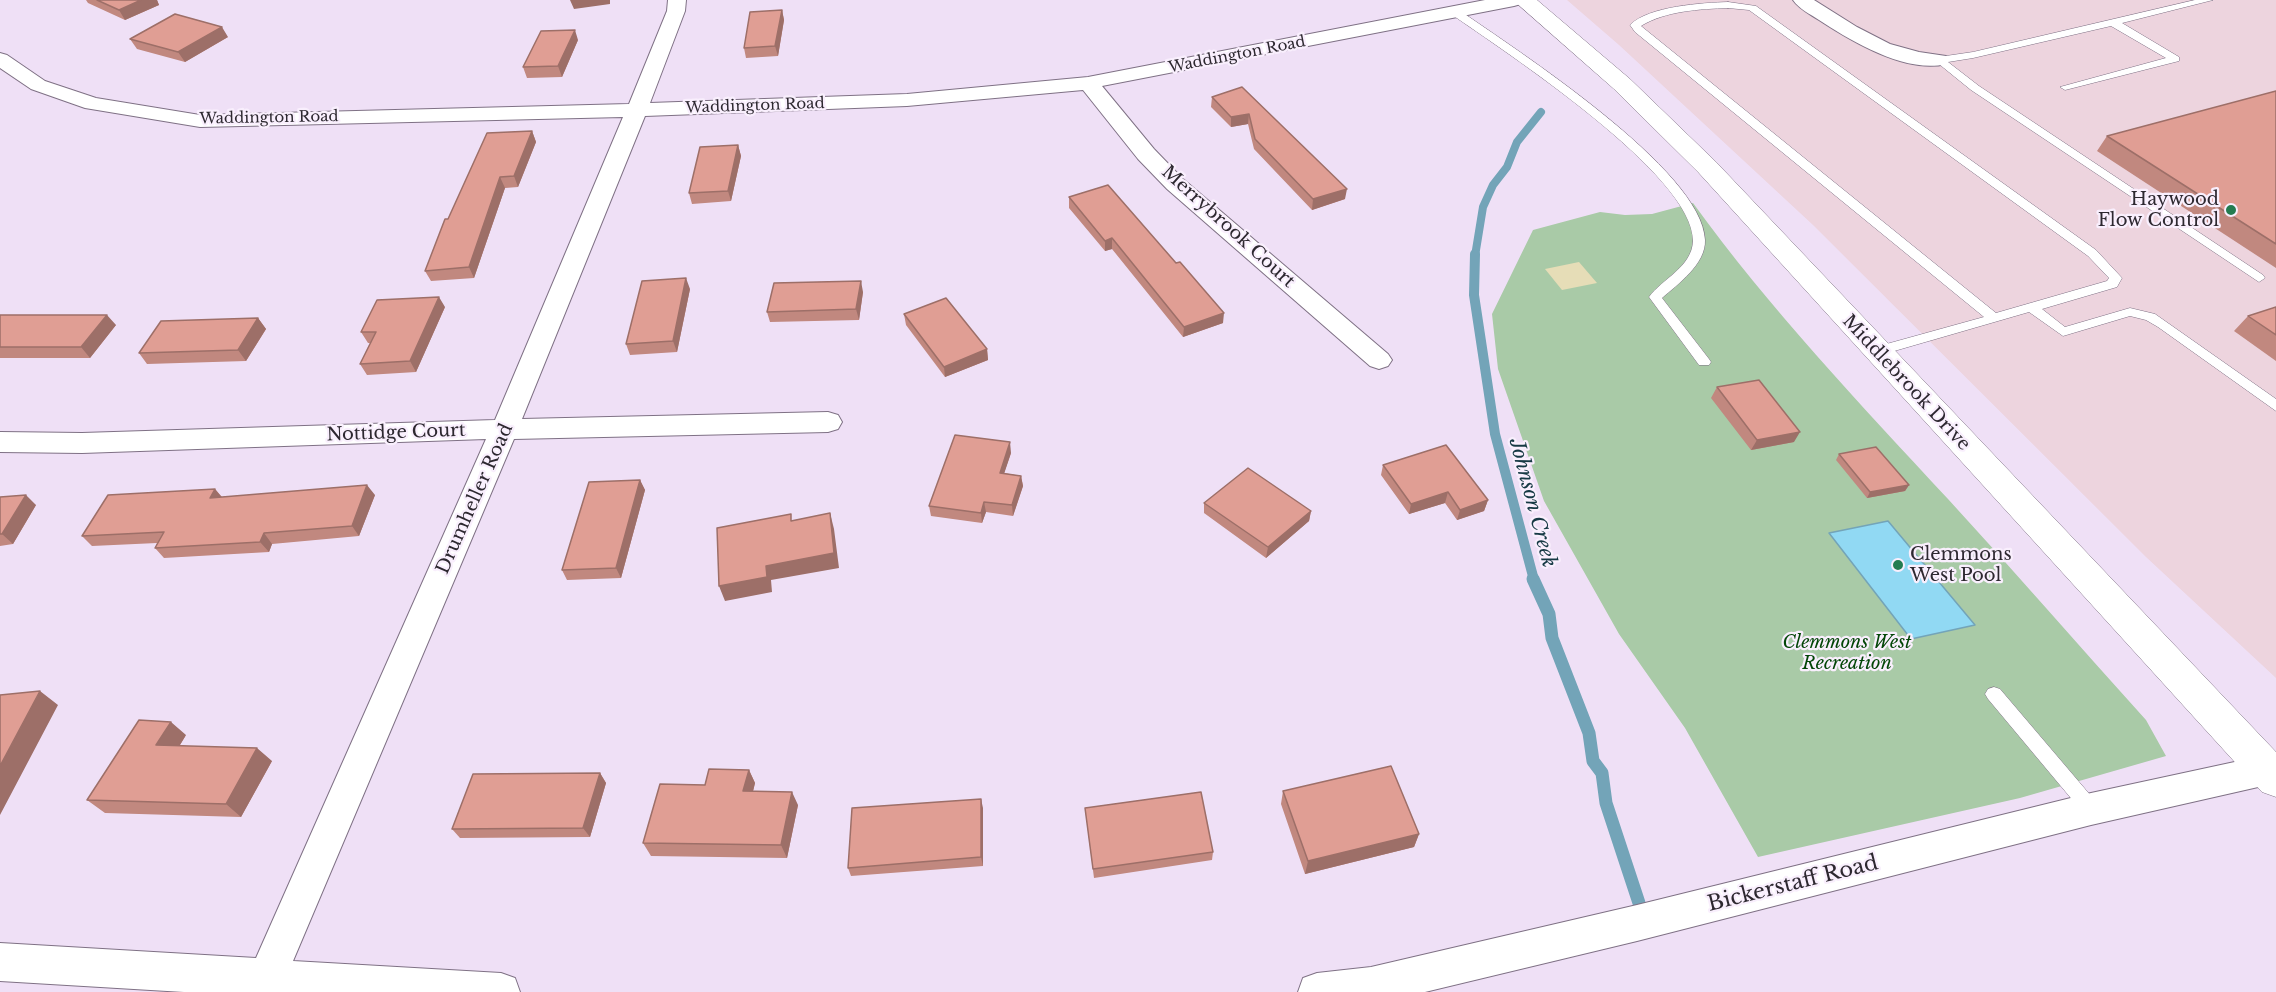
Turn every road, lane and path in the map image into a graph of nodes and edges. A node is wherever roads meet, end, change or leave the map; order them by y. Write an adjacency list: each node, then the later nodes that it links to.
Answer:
1 (677, 0): 12 (street, Drumheller Road)
2 (1514, 0): 6 (street, Waddington Road)
3 (1524, 0): 16 (street, Middlebrook Drive)
4 (1802, 0): 9 (street)
5 (2208, 0): 7 (lane)
6 (1455, 12): 10 (street, Waddington Road); 18 (lane)
7 (2114, 23): 9 (lane); 11 (lane)
8 (0, 58): 12 (street, Waddington Road)
9 (1939, 60): 13 (lane)
10 (1088, 83): 12 (street, Waddington Road); 17 (street, Merrybrook Court)
11 (2065, 87)
12 (638, 110): 21 (street, Drumheller Road)
13 (2259, 278)
14 (2031, 307): 15 (lane); 15 (lane); 19 (lane)
15 (1994, 318): 16 (lane)
16 (1877, 351): 24 (street, Middlebrook Drive)
17 (1379, 360)
18 (1704, 362)
19 (2276, 406)
20 (828, 422): 21 (street, Nottidge Court)
21 (506, 429): 22 (street, Nottidge Court); 27 (street, Drumheller Road)
22 (0, 442)
23 (1994, 694): 25 (lane)
24 (2273, 772): 25 (street, Bickerstaff Road)
25 (2091, 810): 29 (street, Bickerstaff Road)
26 (0, 962): 27 (street)
27 (261, 985): 28 (street)
28 (501, 992)
29 (1317, 992)

